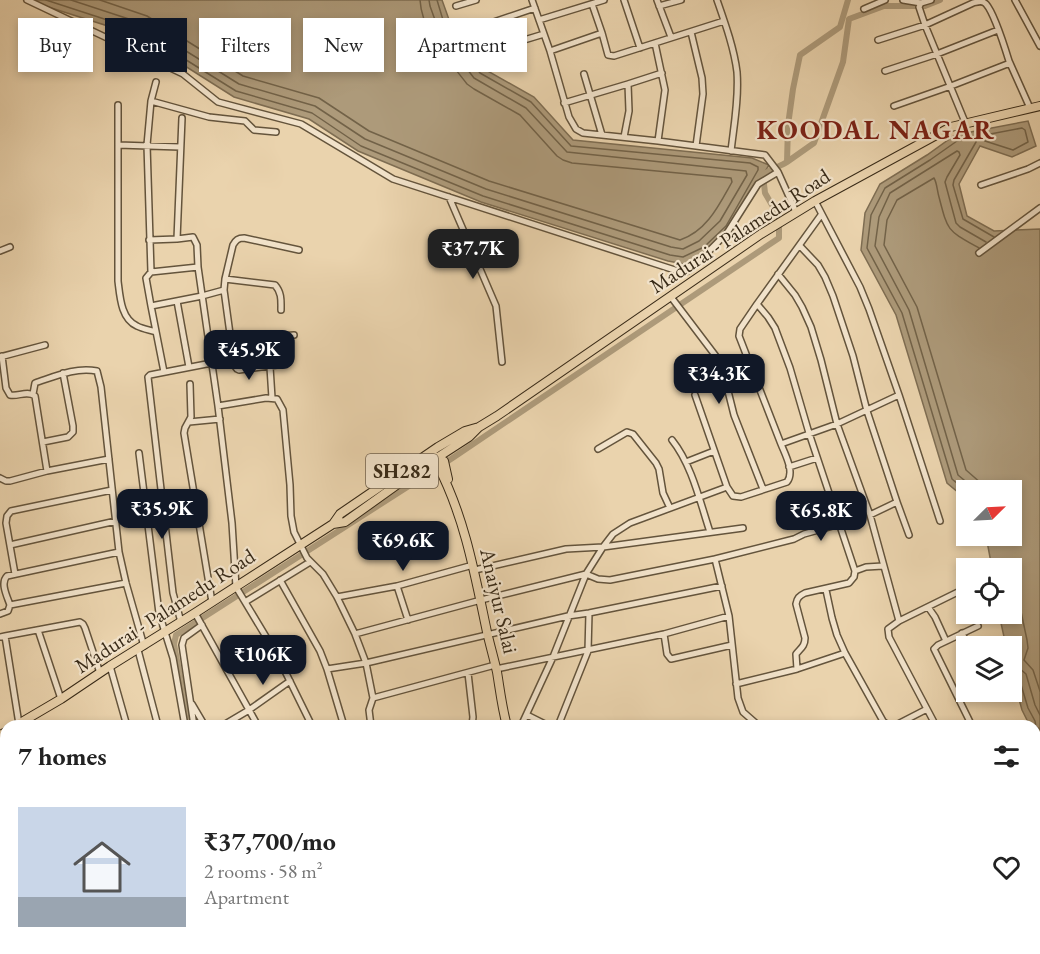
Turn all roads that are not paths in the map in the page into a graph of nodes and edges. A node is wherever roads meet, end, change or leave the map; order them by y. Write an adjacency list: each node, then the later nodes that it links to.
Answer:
1 (27, 0): 64 (street)
2 (476, 0): 17 (street)
3 (532, 0): 18 (street)
4 (604, 0): 15 (street)
5 (624, 0): 33 (street)
6 (681, 0): 14 (street)
7 (717, 0): 22 (street)
8 (885, 0): 19 (street)
9 (903, 0): 10 (street)
10 (910, 0): 16 (street)
11 (931, 0): 16 (street)
12 (1015, 0): 32 (street)
13 (983, 1): 23 (street); 24 (street)
14 (658, 3): 28 (street)
15 (592, 4): 21 (street); 26 (street)
16 (920, 5): 23 (street)
17 (456, 6)
18 (534, 8): 20 (street); 21 (street)
19 (864, 9)
20 (505, 18)
21 (539, 20): 27 (street)
22 (724, 21): 25 (street); 60 (street)
23 (925, 24): 30 (street); 35 (street)
24 (998, 30): 35 (street); 36 (street)
25 (691, 32): 28 (street); 58 (street)
26 (602, 33): 33 (street); 34 (street)
27 (544, 34): 29 (street); 34 (street)
28 (671, 38): 31 (street)
29 (527, 39)
30 (878, 40)
31 (656, 43): 33 (street); 38 (street)
32 (1040, 46)
33 (640, 48)
34 (550, 51): 45 (street)
35 (937, 54): 37 (street); 42 (street)
36 (1010, 63): 42 (street); 49 (street)
37 (885, 71)
38 (662, 73): 41 (street); 55 (street)
39 (584, 74): 43 (street)
40 (156, 82): 44 (street)
41 (628, 84): 43 (street); 54 (street)
42 (951, 86): 47 (street); 51 (street)
43 (590, 96): 45 (street); 53 (street)
44 (151, 101): 52 (street); 57 (street)
45 (564, 103): 53 (street)
46 (118, 105): 56 (street)
47 (894, 106)
48 (1040, 106): 49 (main road, Madurai - Palamedu Road / SH282)
49 (1030, 108): 51 (main road, Madurai - Palamedu Road / SH282)
50 (182, 118): 59 (street)
51 (965, 122): 65 (main road, Madurai - Palamedu Road / SH282)
52 (276, 132)
53 (602, 135): 54 (street)
54 (624, 137): 55 (street)
55 (658, 141): 58 (street)
56 (118, 145): 57 (street); 87 (street)
57 (147, 145): 59 (street); 70 (street)
58 (696, 146): 60 (street)
59 (180, 147): 69 (street)
60 (731, 151): 62 (street)
61 (1040, 163): 63 (street)
62 (777, 169): 64 (street); 67 (street)
63 (981, 185)
64 (449, 197): 92 (street)
65 (815, 201): 67 (main road, Madurai - Palamedu Road / SH282); 68 (street)
66 (1040, 208): 75 (street)
67 (793, 214): 82 (main road, Madurai - Palamedu Road / SH282)
68 (821, 214): 71 (street); 103 (street)
69 (177, 239): 70 (street); 76 (street)
70 (149, 240): 77 (street)
71 (800, 246): 78 (street); 106 (street)
72 (10, 247): 74 (street)
73 (299, 250): 79 (street)
74 (0, 251)
75 (979, 253)
76 (198, 267): 77 (street); 81 (street)
77 (151, 272): 85 (street)
78 (778, 274): 84 (street); 109 (street)
79 (225, 279): 80 (street); 86 (street)
80 (224, 291): 81 (street); 89 (street)
81 (202, 296): 83 (street); 93 (street)
82 (671, 297): 110 (main road, Madurai - Palamedu Road / SH282); 130 (street)
83 (177, 301): 85 (street); 95 (street)
84 (757, 304): 111 (street); 114 (street)
85 (151, 306): 87 (street)
86 (281, 310)
87 (156, 332): 98 (street)
88 (294, 335): 89 (street)
89 (231, 340): 96 (street)
90 (45, 345): 91 (street)
91 (1, 356): 101 (street)
92 (502, 362)
93 (211, 363): 95 (street); 96 (street); 105 (street)
94 (285, 364): 97 (street)
95 (189, 367): 98 (street)
96 (235, 367): 97 (street)
97 (270, 367): 104 (street)
98 (164, 372): 174 (street)
99 (63, 373): 101 (street); 113 (street); 121 (street)
100 (190, 384): 108 (street)
101 (33, 394): 113 (street)
102 (695, 395): 117 (street)
103 (899, 395): 106 (street); 137 (street)
104 (272, 398): 105 (street); 145 (street)
105 (218, 406): 107 (street)
106 (867, 411): 109 (street); 133 (street)
107 (220, 419): 108 (street); 158 (street)
108 (189, 422): 163 (street)
109 (837, 424): 111 (street); 135 (street)
110 (479, 427): 115 (main road, Madurai - Palamedu Road / SH282); 123 (main road, Madurai - Palamedu Road / SH282)
111 (809, 433): 114 (street); 120 (street)
112 (672, 441): 122 (street)
113 (43, 442): 125 (street)
114 (782, 444): 124 (street)
115 (438, 447): 119 (main road, Madurai - Palamedu Road / SH282); 123 (main road, Anaiyur Salai)
116 (598, 449): 134 (street)
117 (714, 451): 122 (street); 129 (street)
118 (139, 453): 178 (street)
119 (428, 454): 123 (main road); 127 (main road, Madurai - Palamedu Road / SH282)
120 (817, 458): 124 (street); 139 (street)
121 (109, 459): 125 (street); 131 (street)
122 (686, 462): 132 (street)
123 (441, 464): 128 (main road, Madurai - Palamedu Road / SH282); 150 (main road, Anaiyur Salai)
124 (789, 467): 130 (street)
125 (47, 471): 126 (street)
126 (0, 478)
127 (388, 480): 128 (main road); 138 (main road, Madurai - Palamedu Road / SH282)
128 (393, 488): 138 (main road, Madurai - Palamedu Road / SH282)
129 (727, 488): 130 (street); 132 (street)
130 (763, 489)
131 (112, 490): 136 (street); 143 (street)
132 (698, 498): 134 (street); 141 (street)
133 (897, 502): 135 (street); 142 (street)
134 (670, 508): 144 (street)
135 (870, 515): 149 (street)
136 (116, 521): 143 (street); 146 (street)
137 (940, 521)
138 (333, 524): 145 (main road, Madurai - Palamedu Road / SH282)
139 (840, 524): 147 (street); 151 (street)
140 (743, 528): 141 (street)
141 (710, 532): 144 (street)
142 (909, 535)
143 (10, 545): 152 (street)
144 (603, 547): 150 (street); 153 (street)
145 (302, 548): 148 (street); 158 (main road, Madurai - Palamedu Road / SH282)
146 (119, 552): 152 (street); 155 (street)
147 (715, 559): 153 (street); 157 (street)
148 (309, 560): 154 (street); 161 (street)
149 (883, 566): 151 (street); 173 (street)
150 (474, 568): 156 (street); 162 (main road, Anaiyur Salai)
151 (855, 571): 159 (street)
152 (15, 574): 165 (street)
153 (586, 574): 162 (street); 170 (street)
154 (280, 580): 164 (street); 194 (street)
155 (126, 583): 165 (street); 187 (street)
156 (397, 586): 161 (street); 172 (street)
157 (722, 586): 167 (street); 171 (street)
158 (237, 587): 163 (main road, Madurai - Palamedu Road / SH282); 164 (street)
159 (826, 590): 189 (street); 195 (street)
160 (956, 593): 166 (street)
161 (337, 597): 180 (street)
162 (481, 600): 172 (street); 181 (main road, Anaiyur Salai)
163 (212, 602): 169 (main road, Madurai - Palamedu Road / SH282)
164 (245, 602): 198 (street)
165 (10, 605): 168 (street)
166 (928, 607): 173 (street); 185 (street)
167 (589, 613): 170 (street); 188 (street)
168 (0, 614)
169 (196, 614): 174 (main road, Madurai - Palamedu Road / SH282); 175 (street)
170 (568, 616): 181 (street); 190 (street)
171 (729, 616): 182 (street); 186 (street)
172 (408, 620): 180 (street)
173 (899, 621): 203 (street)
174 (181, 622): 178 (main road, Madurai - Palamedu Road / SH282)
175 (202, 625): 202 (street); 204 (street)
176 (978, 626): 179 (street)
177 (38, 630): 183 (street); 196 (street); 201 (street)
178 (165, 632): 187 (main road, Madurai - Palamedu Road / SH282); 210 (street)
179 (962, 633): 184 (street); 185 (street)
180 (355, 634): 191 (street)
181 (488, 634): 191 (street); 193 (main road, Anaiyur Salai)
182 (664, 634): 186 (street); 188 (street)
183 (3, 636): 206 (street)
184 (963, 636)
185 (946, 641): 227 (street)
186 (732, 645): 199 (street)
187 (141, 648): 192 (main road, Madurai - Palamedu Road / SH282); 209 (street)
188 (588, 651): 190 (street); 222 (street)
189 (845, 653): 195 (street); 224 (street)
190 (553, 657): 193 (street); 205 (street)
191 (366, 663): 194 (street); 200 (street)
192 (110, 666): 196 (main road, Madurai - Palamedu Road / SH282); 208 (street)
193 (496, 667): 197 (street); 219 (main road, Anaiyur Salai)
194 (327, 669): 216 (street)
195 (797, 669): 199 (street)
196 (100, 673): 201 (main road, Madurai - Palamedu Road / SH282)
197 (468, 673): 200 (street); 218 (street)
198 (290, 681): 204 (street); 215 (street)
199 (736, 684): 223 (street)
200 (373, 698): 217 (street)
201 (61, 699): 207 (main road, Madurai - Palamedu Road / SH282)
202 (190, 700): 211 (street); 212 (street)
203 (927, 709): 225 (street); 226 (street)
204 (249, 710): 213 (street); 214 (street)
205 (527, 715): 220 (street); 221 (street)
206 (16, 720)
207 (25, 720)
208 (125, 720)
209 (157, 720)
210 (184, 720)
211 (193, 720)
212 (202, 720)
213 (232, 720)
214 (255, 720)
215 (309, 720)
216 (342, 720)
217 (370, 720)
218 (473, 720)
219 (506, 720)
220 (524, 720)
221 (537, 720)
222 (560, 720)
223 (752, 720)
224 (882, 720)
225 (906, 720)
226 (933, 720)
227 (969, 720)

